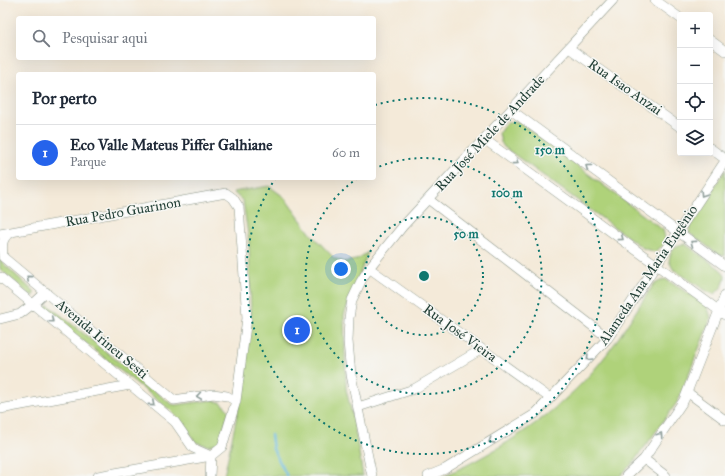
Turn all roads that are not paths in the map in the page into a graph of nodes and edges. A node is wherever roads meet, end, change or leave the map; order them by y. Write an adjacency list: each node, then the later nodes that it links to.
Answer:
1 (613, 0): 5 (street, Rua José Miele de Andrade)
2 (655, 0): 3 (street)
3 (677, 16)
4 (713, 42): 6 (street)
5 (569, 48): 7 (street, Rua José Miele de Andrade); 8 (street, Rua Isao Anzai)
6 (725, 52)
7 (511, 110): 9 (street, Rua José Miele de Andrade); 14 (street, one-way to 7)
8 (677, 125)
9 (484, 139): 12 (street, Rua José Miele de Andrade); 16 (street, one-way to 16)
10 (713, 150): 11 (street)
11 (725, 160): 14 (street, Alameda Ana Maria Eugênio, one-way to 14)
12 (428, 199): 18 (street, Rua José Miele de Andrade); 25 (street)
13 (12, 232): 15 (street, Rua Pedro Guarinon); 20 (street, Avenida Irineu Sesti, one-way to 13); 30 (street, Rua Pedro Guarinon)
14 (678, 232): 16 (street, Alameda Ana Maria Eugênio); 17 (street, one-way to 14)
15 (0, 234)
16 (657, 265): 23 (street); 25 (street, Alameda Ana Maria Eugênio)
17 (725, 266)
18 (370, 268): 26 (street, Rua José Vieira); 31 (street, Rua José Miele de Andrade)
19 (0, 277): 22 (street, Avenida Irineu Sesti)
20 (46, 292): 22 (street); 30 (street, Avenida Irineu Sesti, one-way to 20)
21 (725, 296): 23 (street)
22 (33, 304): 24 (street); 27 (street, Avenida Irineu Sesti, one-way to 27)
23 (722, 312): 28 (street)
24 (0, 319)
25 (608, 338): 29 (street, Alameda Ana Maria Eugênio, one-way to 29)
26 (482, 349): 29 (street, Rua José Vieira); 31 (street)
27 (130, 385): 32 (street); 34 (street, Avenida Irineu Sesti, one-way to 34)
28 (687, 392): 33 (street); 35 (street, one-way to 28)
29 (550, 398): 39 (street, Alameda Ana Maria Eugênio, one-way to 39)
30 (236, 402): 34 (street)
31 (358, 407): 38 (street, Rua José Miele de Andrade)
32 (0, 409)
33 (725, 420)
34 (211, 456): 36 (street); 37 (street)
35 (644, 459): 40 (street); 41 (street)
36 (98, 476)
37 (210, 476)
38 (372, 476)
39 (428, 476)
40 (626, 476)
41 (666, 476)

